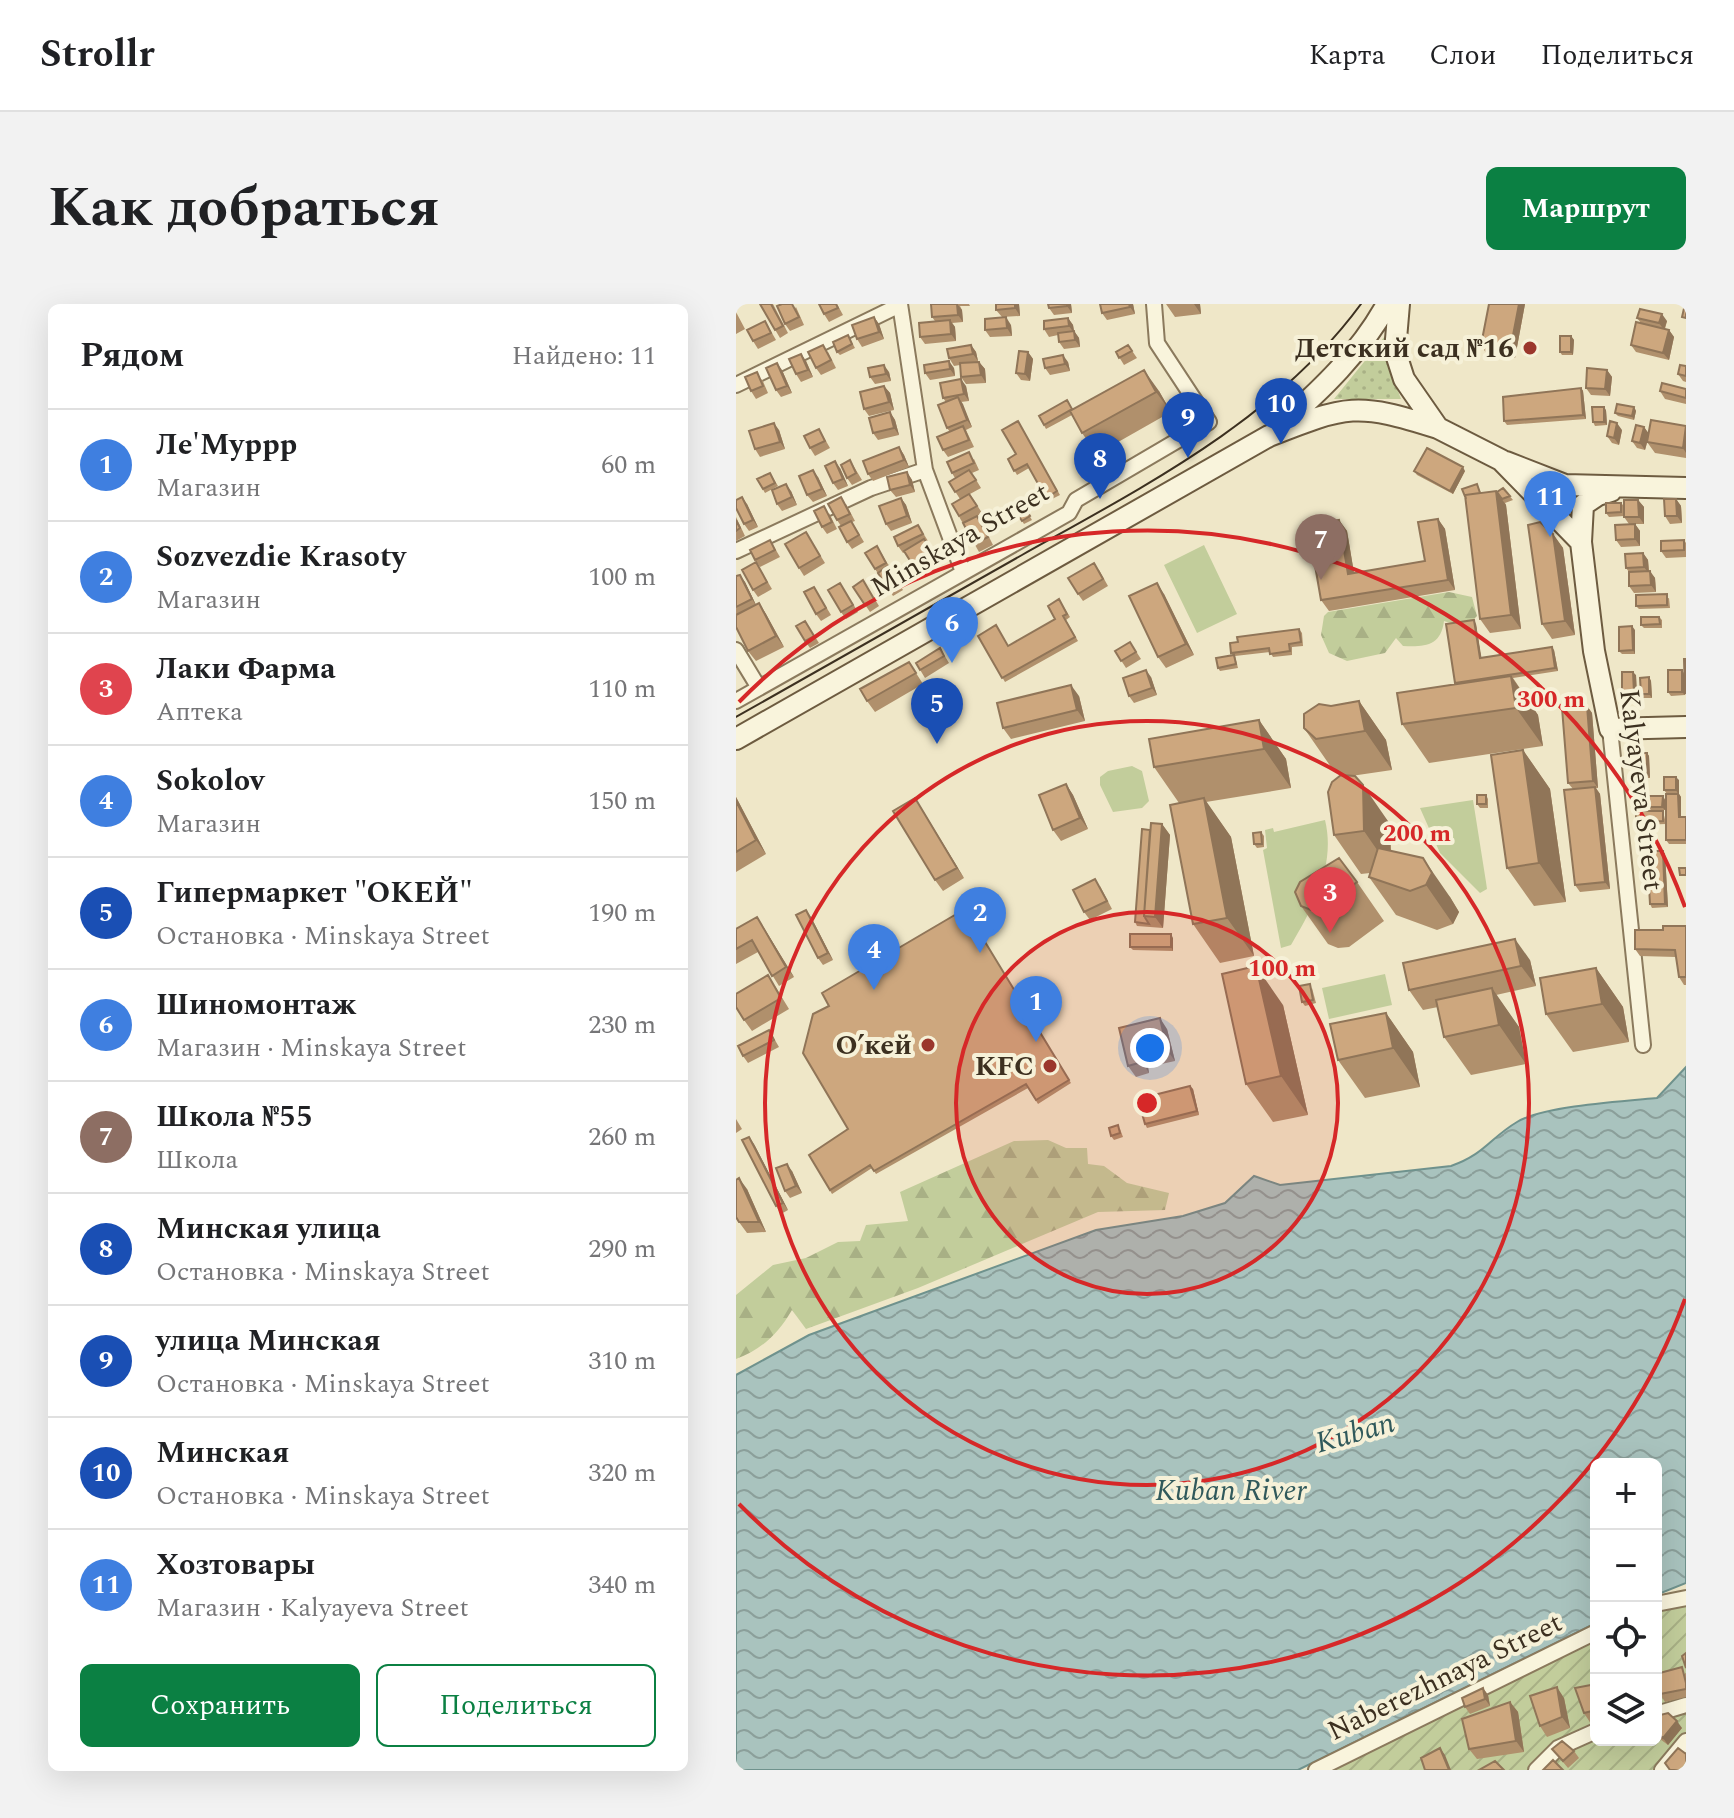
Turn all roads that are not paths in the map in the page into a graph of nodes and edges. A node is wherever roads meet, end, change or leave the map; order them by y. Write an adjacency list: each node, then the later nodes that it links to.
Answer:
1 (900, 304): 5 (street); 9 (street)
2 (1154, 304): 14 (street, Minskaya Street)
3 (1387, 304): 7 (main road)
4 (1399, 304): 6 (main road)
5 (736, 385)
6 (1438, 428): 7 (main road); 8 (main road)
7 (1269, 436): 20 (main road)
8 (1501, 460): 10 (main road); 12 (main road)
9 (925, 470): 13 (street); 14 (street)
10 (1623, 488): 11 (main road); 12 (main road, Kalyayeva Street)
11 (1686, 488)
12 (1581, 542): 19 (main road, Kalyayeva Street)
13 (736, 551)
14 (963, 572): 16 (street, Minskaya Street)
15 (736, 650): 16 (street)
16 (759, 688): 17 (street, Minskaya Street)
17 (736, 701)
18 (1686, 727): 19 (main road)
19 (1610, 729): 21 (street, Kalyayeva Street)
20 (736, 739)
21 (1643, 1045)
22 (1686, 1598): 23 (street)
23 (1662, 1603)
24 (1590, 1635): 29 (street, Naberezhnaya Street)
25 (1686, 1705): 26 (street)
26 (1662, 1712)
27 (1590, 1734): 30 (street)
28 (1686, 1741): 31 (street)
29 (1316, 1770)
30 (1536, 1770)
31 (1662, 1770)

